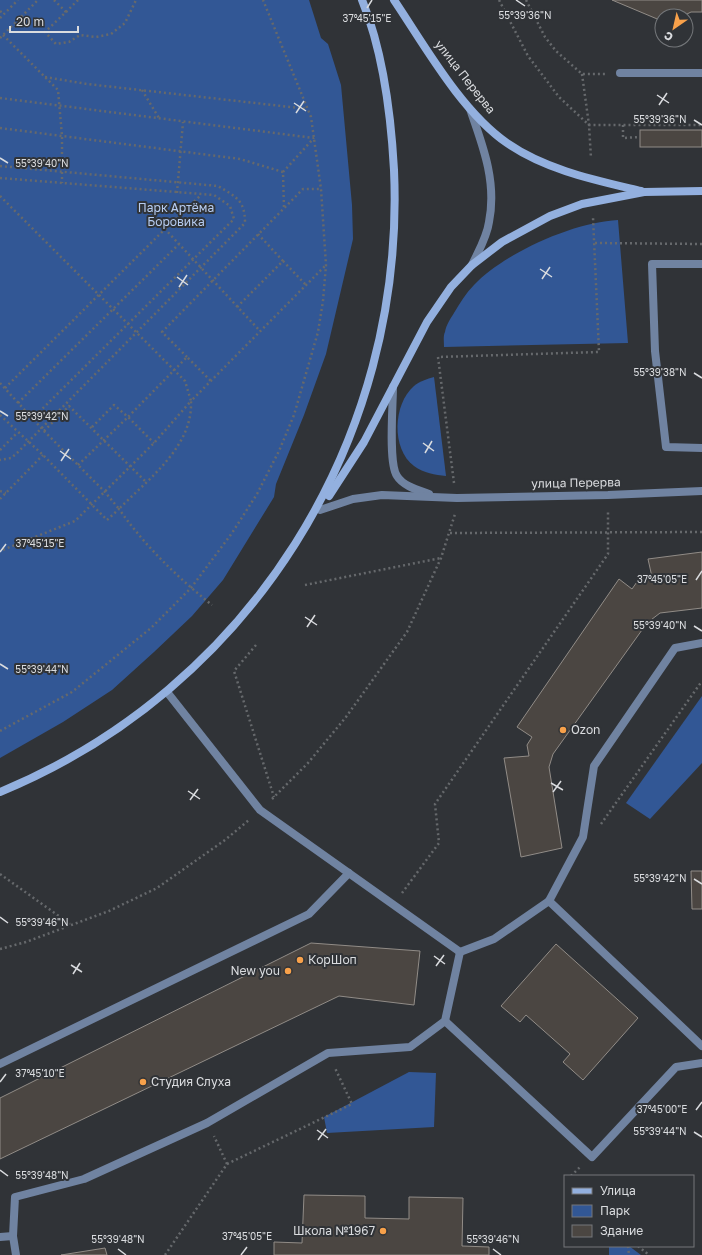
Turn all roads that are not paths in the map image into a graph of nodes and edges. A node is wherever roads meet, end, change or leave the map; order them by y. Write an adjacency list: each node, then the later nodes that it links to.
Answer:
1 (362, 0): 15 (main road)
2 (394, 0): 5 (main road, улица Перерва)
3 (620, 73): 4 (street)
4 (702, 73)
5 (469, 107): 7 (main road, улица Перерва); 9 (street)
6 (702, 191): 7 (main road, улица Перерва)
7 (644, 192): 9 (main road, улица Перерва)
8 (702, 264): 11 (street)
9 (472, 265): 10 (main road, улица Перерва)
10 (393, 387): 13 (street, улица Перерва); 14 (main road, улица Перерва)
11 (702, 448)
12 (702, 491): 13 (street, улица Перерва)
13 (454, 497): 14 (street, улица Перерва)
14 (320, 510): 15 (main road, улица Перерва)
15 (280, 568): 17 (main road)
16 (702, 643): 20 (street)
17 (167, 692): 18 (main road); 19 (street)
18 (0, 792)
19 (349, 873): 21 (street); 25 (street)
20 (549, 901): 21 (street); 23 (street)
21 (460, 952): 22 (street)
22 (445, 1021): 24 (street); 26 (street)
23 (702, 1046)
24 (702, 1063)
25 (0, 1064)
26 (13, 1236): 27 (street); 28 (street)
27 (0, 1238)
28 (16, 1255)

